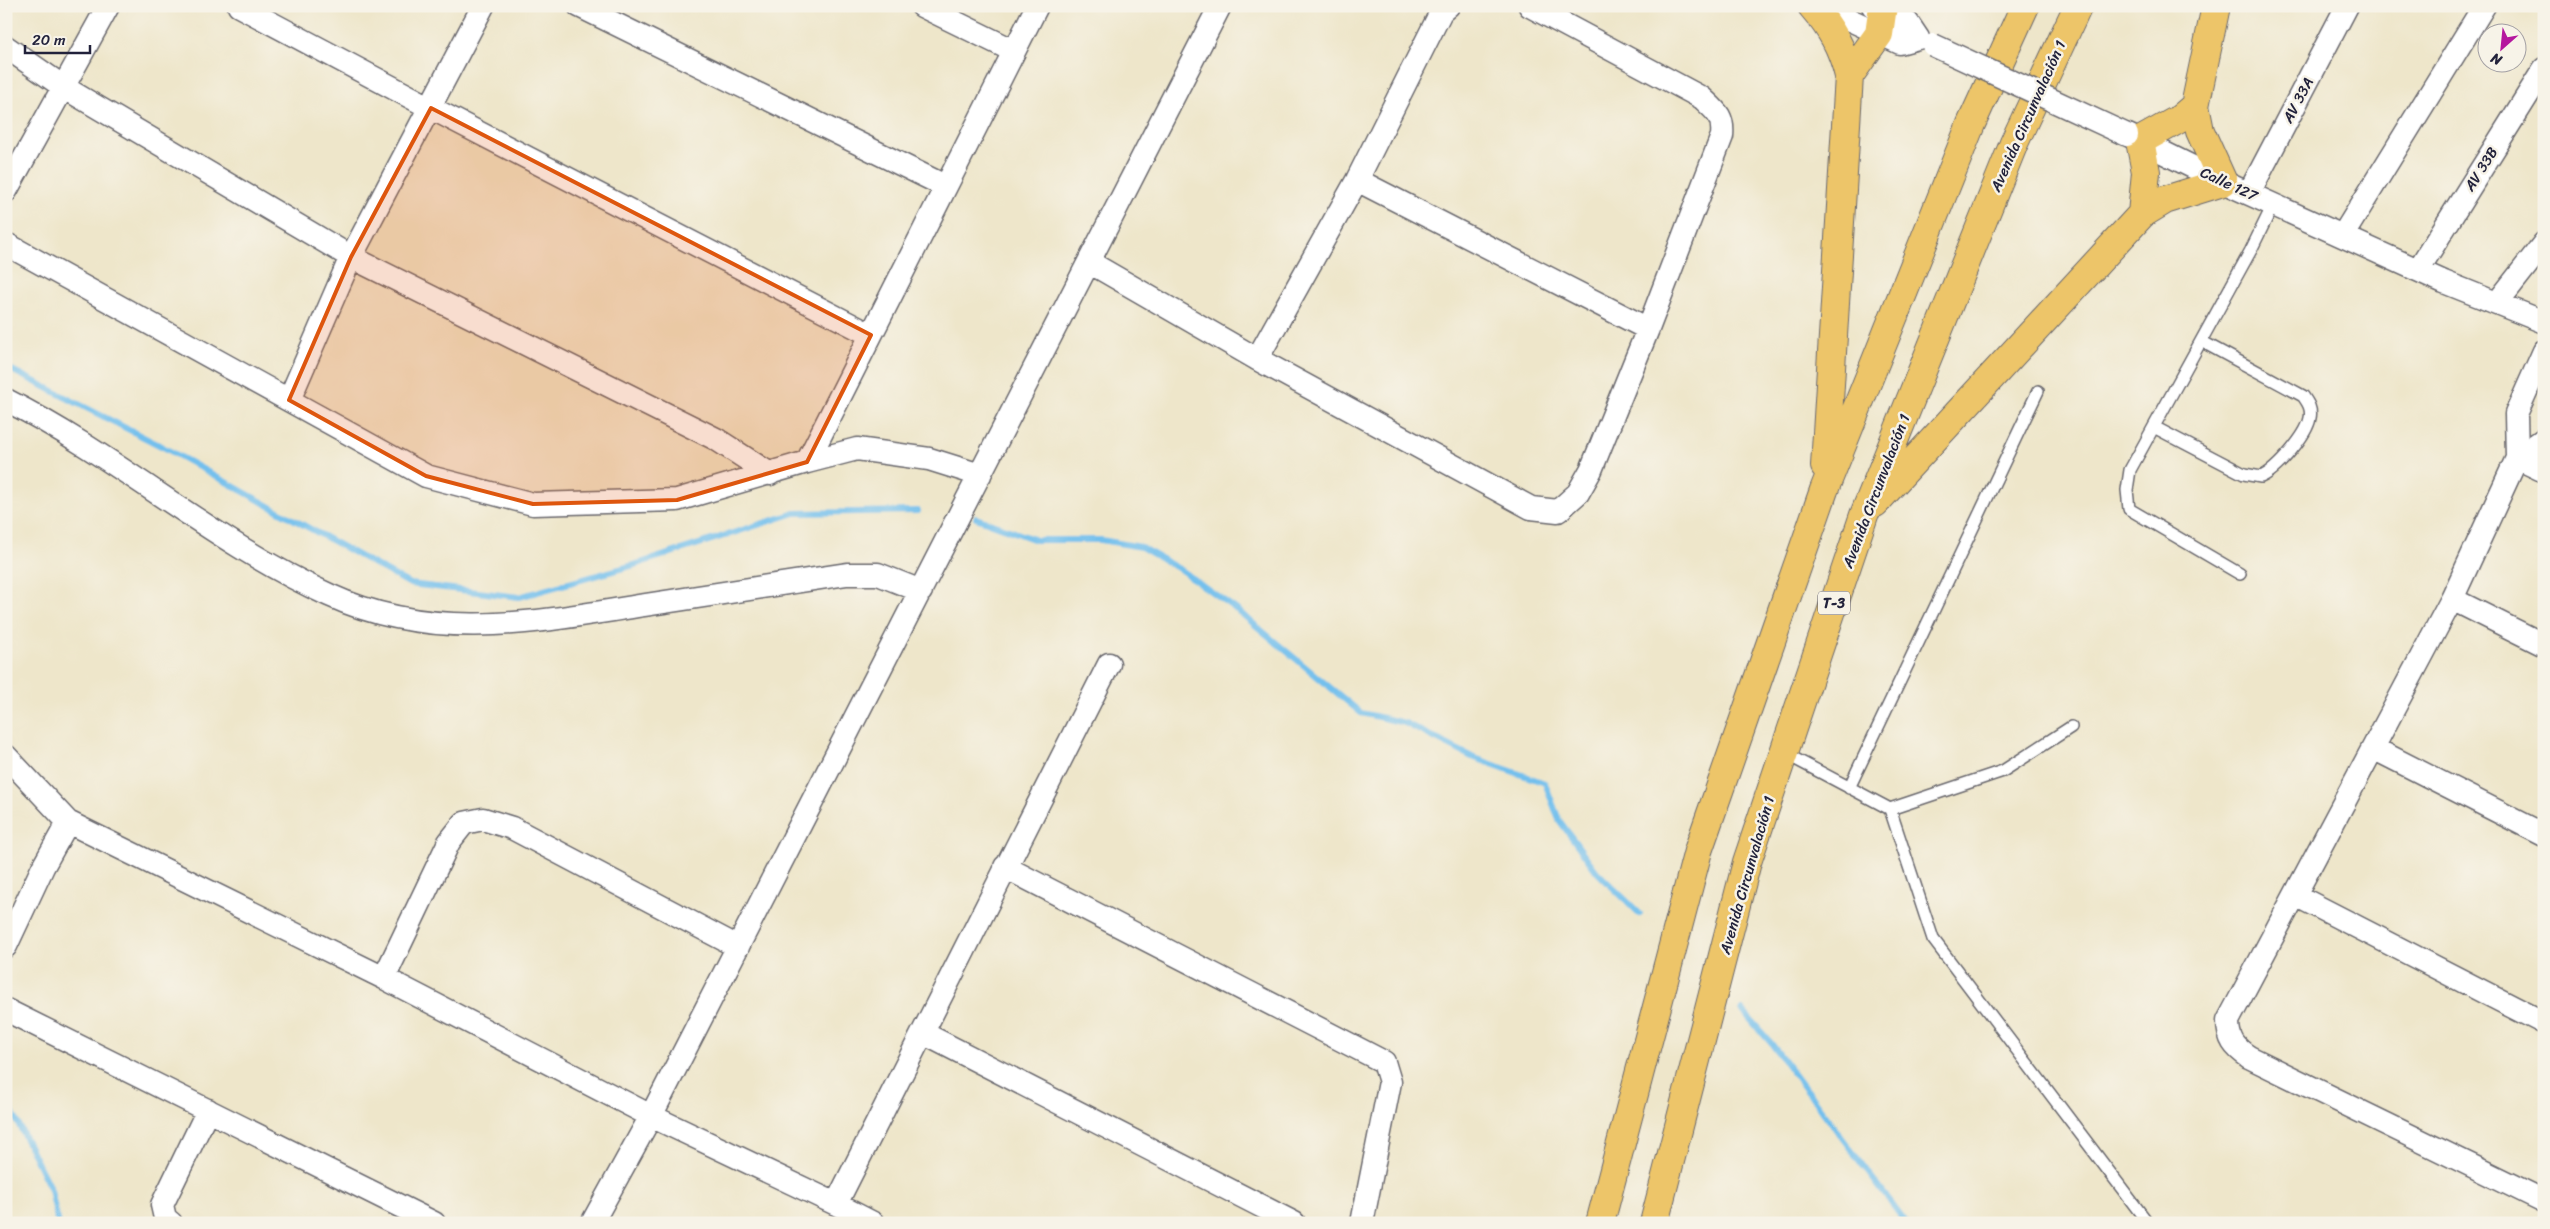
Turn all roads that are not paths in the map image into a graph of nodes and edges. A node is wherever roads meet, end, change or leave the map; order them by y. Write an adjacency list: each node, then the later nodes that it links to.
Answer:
1 (108, 6): 22 (street)
2 (239, 6): 24 (street)
3 (483, 6): 24 (street)
4 (579, 6): 28 (street)
5 (922, 6): 19 (street)
6 (1037, 6): 19 (street)
7 (1220, 6): 37 (street)
8 (1448, 6): 26 (street)
9 (1530, 6): 41 (street)
10 (1812, 6): 21 (main road)
11 (1820, 6): 17 (street)
12 (2025, 6): 56 (main road)
13 (2078, 6): 57 (main road, Avenida Circunvalación 1 / T-3)
14 (2216, 6): 23 (main road)
15 (2347, 6): 30 (street, AV 33A)
16 (2484, 6): 33 (street)
17 (1880, 15): 21 (main road); 25 (street, Calle 127, bridge)
18 (6, 47): 22 (street)
19 (1014, 51): 28 (street)
20 (2544, 68): 38 (street, AV 33B)
21 (1849, 76): 56 (main road)
22 (65, 88): 29 (street); 36 (street)
23 (2195, 106): 25 (main road); 27 (main road)
24 (431, 108): 36 (street); 42 (street)
25 (2134, 138): 27 (street, Calle 127); 32 (main road)
26 (1357, 180): 41 (street); 45 (street)
27 (2223, 182): 30 (street, Calle 127); 32 (main road)
28 (945, 186): 42 (street)
29 (6, 192)
30 (2249, 193): 31 (street, Calle 127)
31 (2273, 205): 33 (street, Calle 127); 43 (lane)
32 (2142, 214): 57 (main road)
33 (2343, 235): 38 (street, Calle 127)
34 (2544, 243): 39 (street)
35 (6, 244): 48 (street)
36 (351, 257): 48 (street); 54 (street)
37 (1089, 262): 45 (street); 55 (street)
38 (2418, 270): 39 (street, Calle 127)
39 (2497, 303): 40 (street, Calle 127)
40 (2544, 322)
41 (1648, 329): 45 (street)
42 (870, 334): 52 (street)
43 (2201, 341): 49 (lane); 49 (lane)
44 (2544, 352): 51 (street)
45 (1257, 359)
46 (2038, 391): 67 (lane)
47 (6, 400): 59 (street)
48 (289, 400): 54 (street)
49 (2154, 427): 58 (lane)
50 (2544, 438): 51 (street)
51 (2517, 458): 53 (street); 60 (street)
52 (807, 462): 54 (street); 55 (street)
53 (2544, 470)
54 (770, 474)
55 (980, 476): 59 (street)
56 (1824, 490): 89 (main road)
57 (1864, 516): 65 (main road, Avenida Circunvalación 1 / T-3)
58 (2240, 574)
59 (921, 591): 74 (street)
60 (2452, 599): 61 (street); 64 (street)
61 (2544, 645)
62 (1109, 664): 71 (street)
63 (2071, 727): 68 (lane)
64 (2373, 748): 70 (street); 72 (street)
65 (1784, 753): 67 (lane); 90 (main road, Avenida Circunvalación 1 / T-3)
66 (6, 756): 69 (street)
67 (1849, 788): 68 (lane)
68 (1890, 808): 91 (lane)
69 (68, 822): 73 (street); 75 (street)
70 (2544, 835)
71 (1006, 867): 78 (street); 88 (street)
72 (2295, 895): 77 (street); 81 (street)
73 (6, 946)
74 (738, 947): 75 (street); 80 (street)
75 (384, 978): 80 (street)
76 (6, 1010): 79 (street)
77 (2544, 1023)
78 (923, 1033): 82 (street); 87 (street)
79 (208, 1110): 83 (street); 84 (street)
80 (652, 1116): 82 (street); 85 (street)
81 (2544, 1201)
82 (836, 1204): 86 (street)
83 (171, 1223)
84 (434, 1223)
85 (592, 1223)
86 (873, 1223)
87 (1294, 1223)
88 (1362, 1223)
89 (1600, 1223)
90 (1654, 1223)
91 (2148, 1223)

